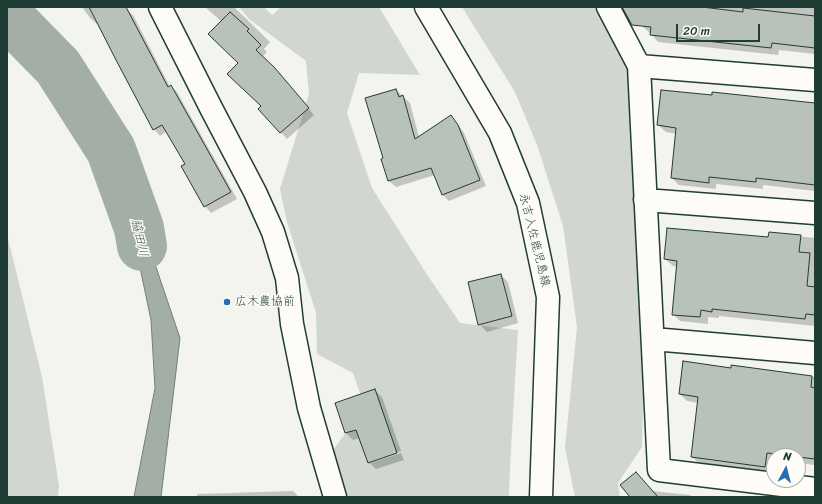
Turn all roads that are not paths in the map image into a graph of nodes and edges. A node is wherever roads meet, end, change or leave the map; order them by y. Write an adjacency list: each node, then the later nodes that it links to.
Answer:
1 (160, 7): 11 (street)
2 (426, 7): 12 (street, 永吉入佐鹿児島線)
3 (608, 7): 4 (street)
4 (639, 66): 5 (street); 6 (street)
5 (815, 80)
6 (645, 200): 7 (street); 8 (street)
7 (815, 213)
8 (653, 339): 9 (street); 10 (street)
9 (815, 352)
10 (815, 489)
11 (335, 497)
12 (540, 497)

